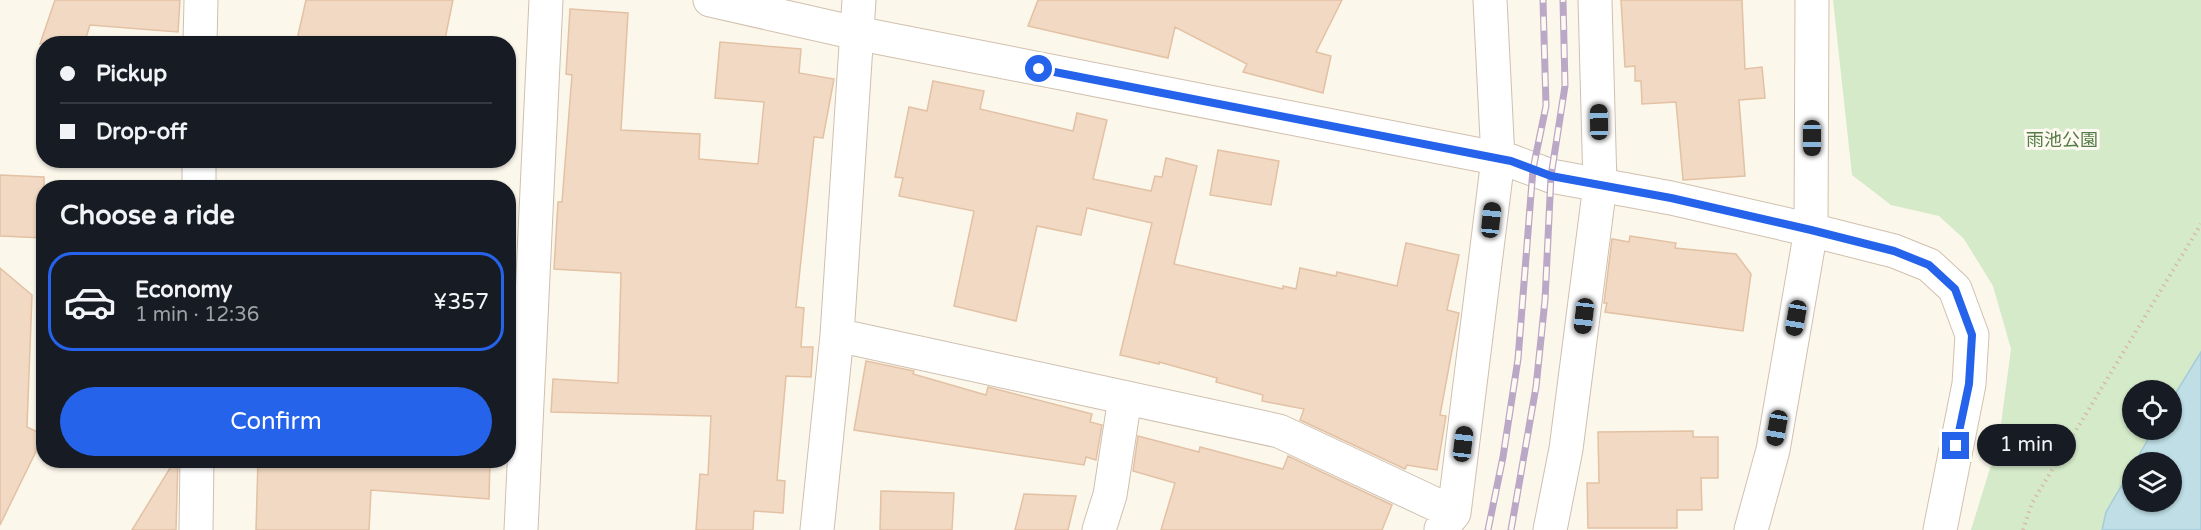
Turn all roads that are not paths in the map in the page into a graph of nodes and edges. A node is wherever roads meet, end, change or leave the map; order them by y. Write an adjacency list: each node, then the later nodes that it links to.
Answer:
1 (201, 0): 9 (street)
2 (546, 0): 18 (street)
3 (710, 0): 8 (street)
4 (859, 0): 8 (street)
5 (1490, 0): 10 (street)
6 (1595, 0): 11 (street)
7 (1812, 0): 12 (street)
8 (856, 33): 10 (street); 13 (street)
9 (200, 36)
10 (1498, 159): 11 (street); 16 (street)
11 (1600, 185): 12 (street); 21 (street)
12 (1811, 230): 22 (street); 23 (street)
13 (837, 335): 14 (street); 19 (street)
14 (1125, 398): 16 (street); 20 (street)
15 (197, 468): 17 (street)
16 (1447, 522)
17 (196, 530)
18 (521, 530)
19 (817, 530)
20 (1099, 530)
21 (1550, 530)
22 (1751, 530)
23 (1940, 530)

